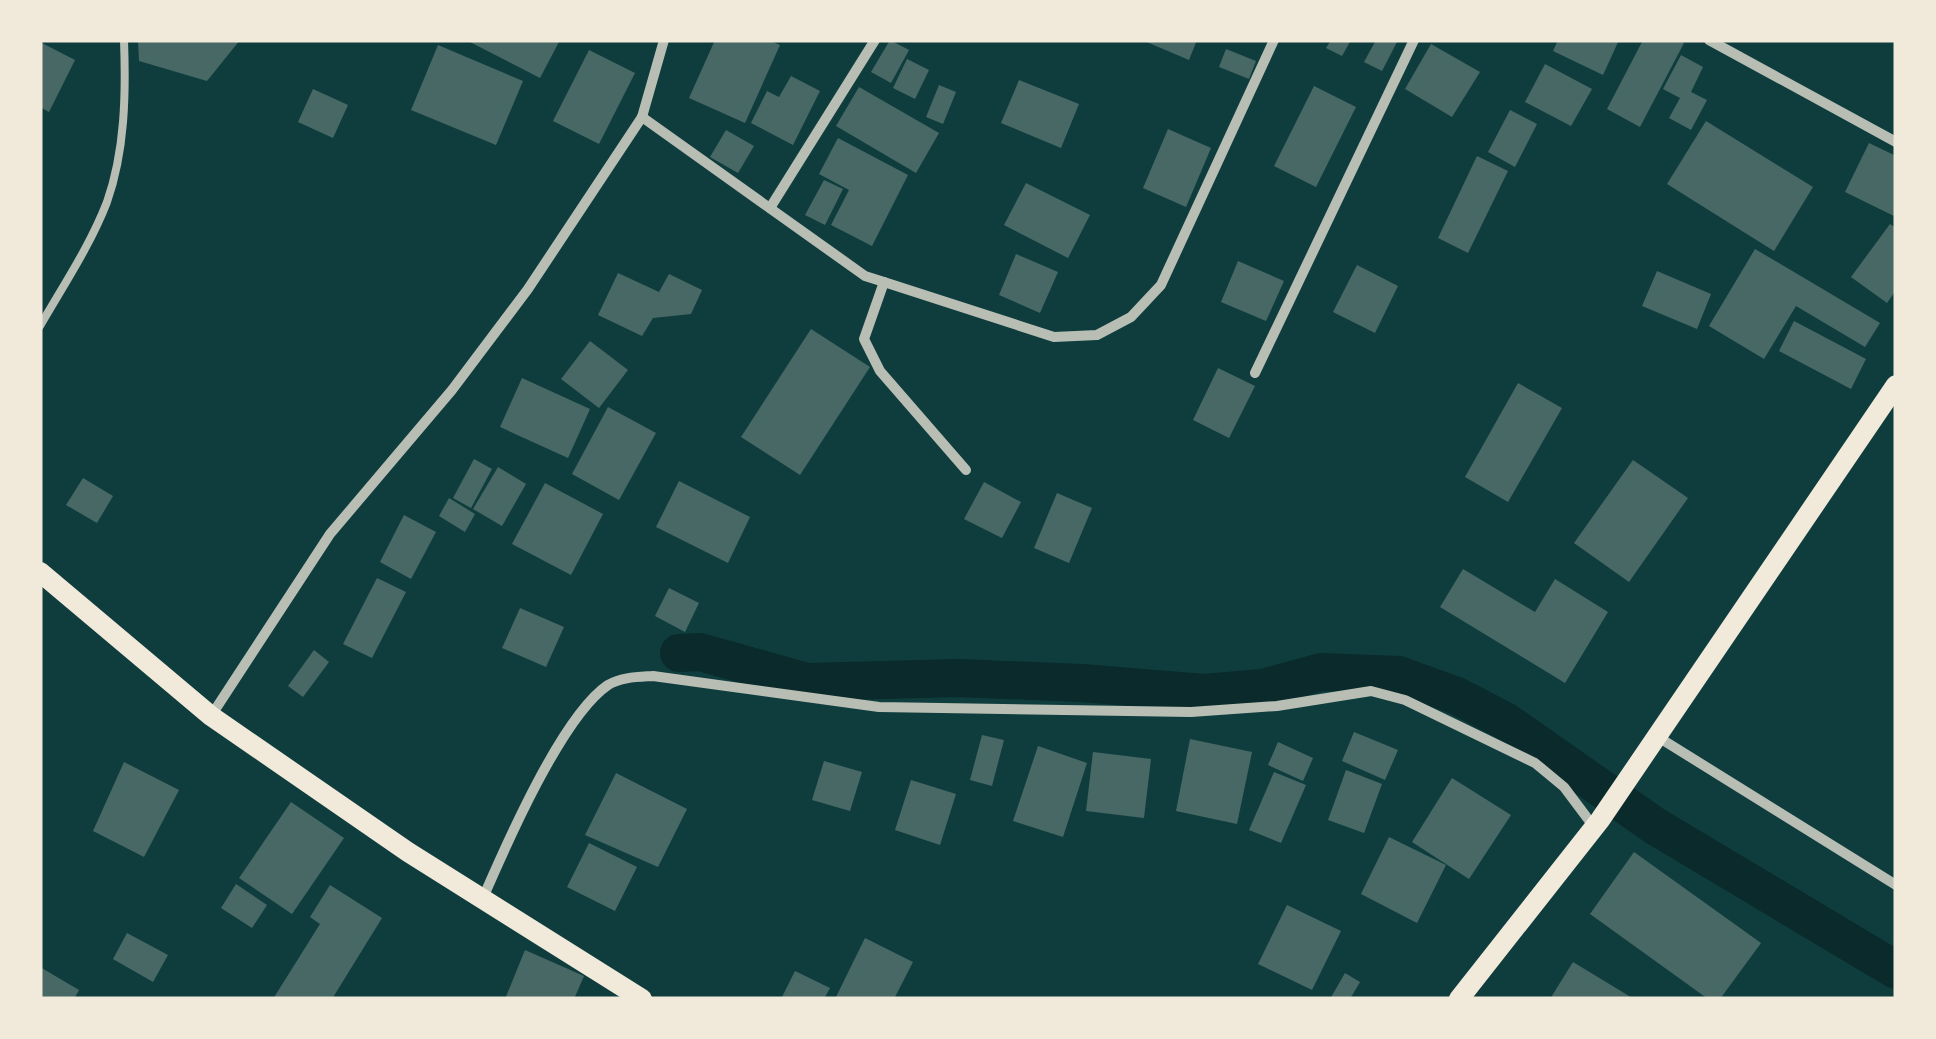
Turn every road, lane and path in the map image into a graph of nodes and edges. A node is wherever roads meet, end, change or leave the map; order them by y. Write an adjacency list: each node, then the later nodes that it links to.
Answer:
1 (124, 40): 11 (lane)
2 (664, 40): 7 (street)
3 (875, 40): 9 (street)
4 (1274, 40): 10 (street)
5 (1414, 40): 12 (street)
6 (1709, 40): 8 (street)
7 (642, 117): 9 (street); 16 (street)
8 (1896, 142)
9 (770, 208): 10 (street)
10 (884, 282): 14 (street)
11 (40, 326)
12 (1255, 374)
13 (1896, 385): 17 (main road)
14 (966, 470)
15 (40, 572): 16 (main road)
16 (211, 716): 20 (main road)
17 (1657, 736): 18 (main road); 19 (street)
18 (1597, 824): 20 (street); 22 (main road)
19 (1896, 885)
20 (482, 900): 21 (main road)
21 (642, 999)
22 (1459, 999)

